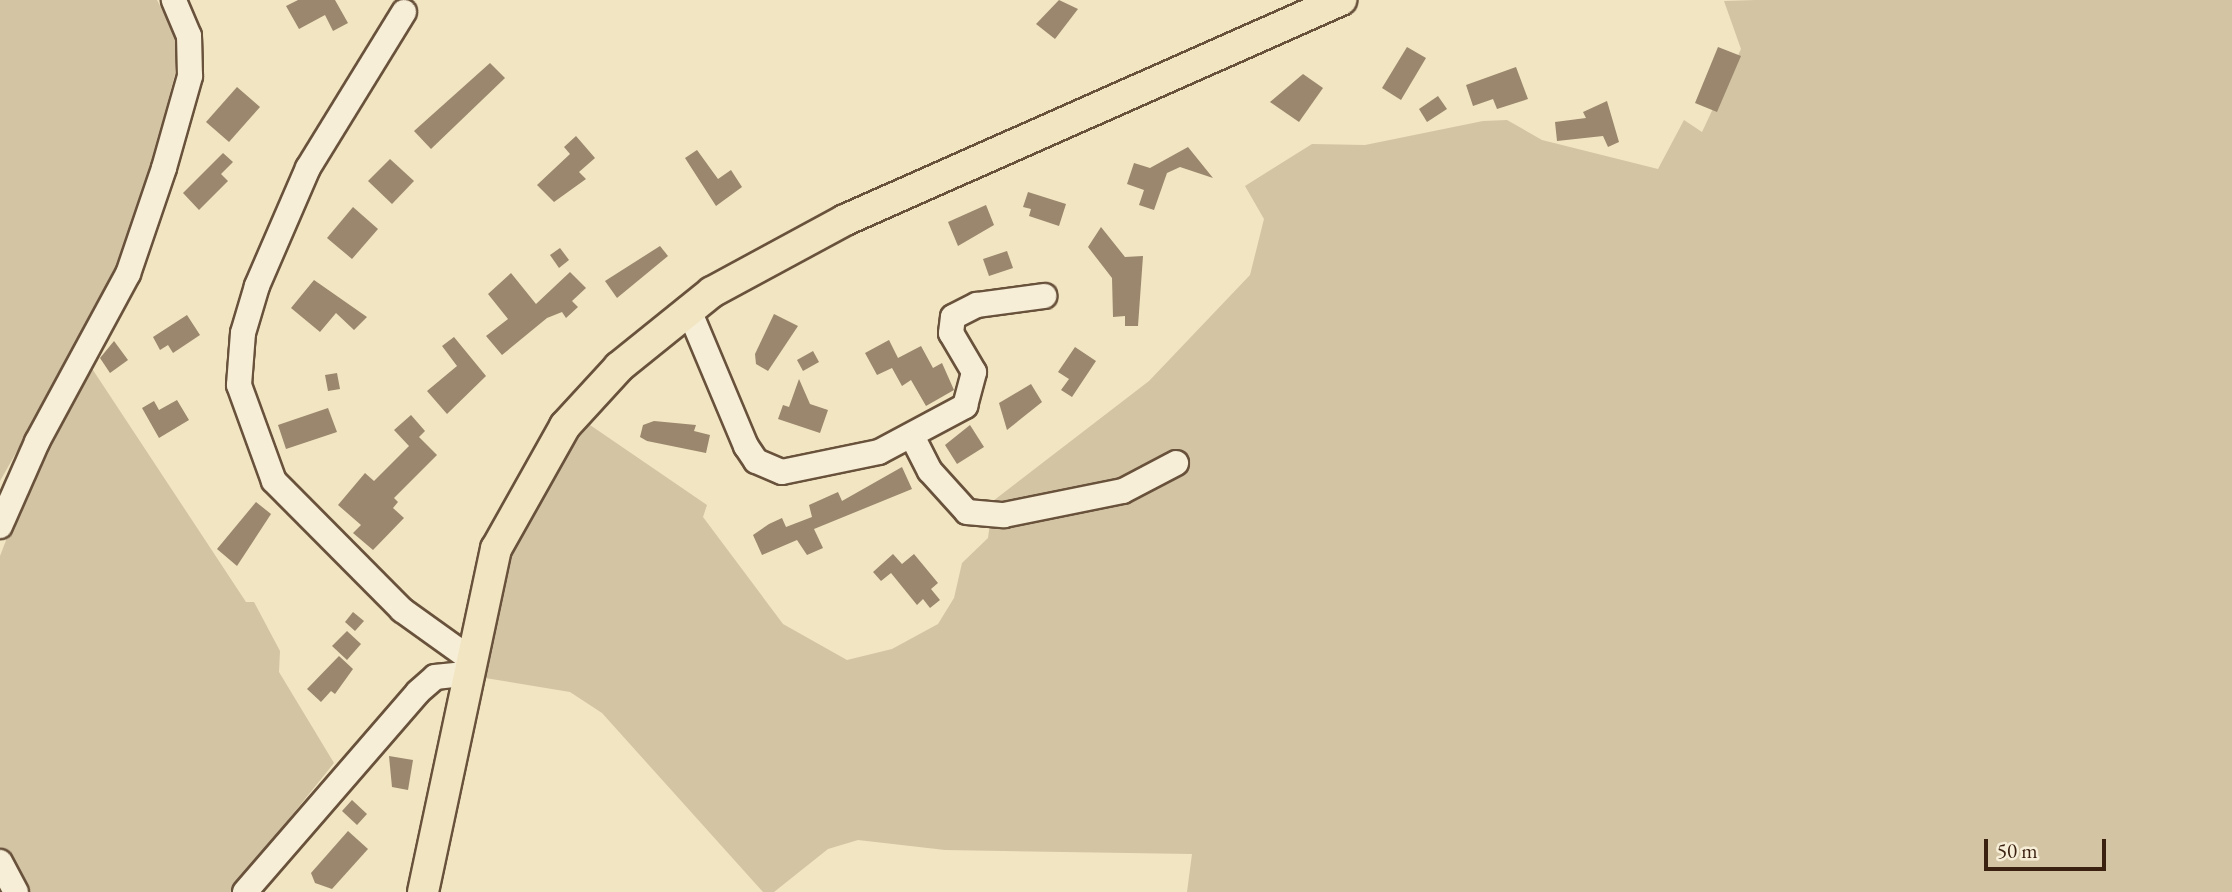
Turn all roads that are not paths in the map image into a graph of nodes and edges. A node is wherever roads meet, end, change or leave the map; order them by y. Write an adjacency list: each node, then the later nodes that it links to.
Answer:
1 (174, 0): 8 (street)
2 (1341, 0): 5 (main road)
3 (404, 12): 9 (street)
4 (1044, 296): 6 (street)
5 (688, 308): 6 (street); 9 (main road)
6 (912, 436): 7 (street)
7 (1176, 463)
8 (0, 526)
9 (467, 666): 12 (street); 13 (main road)
10 (0, 862): 11 (street)
11 (16, 892)
12 (245, 892)
13 (423, 892)

